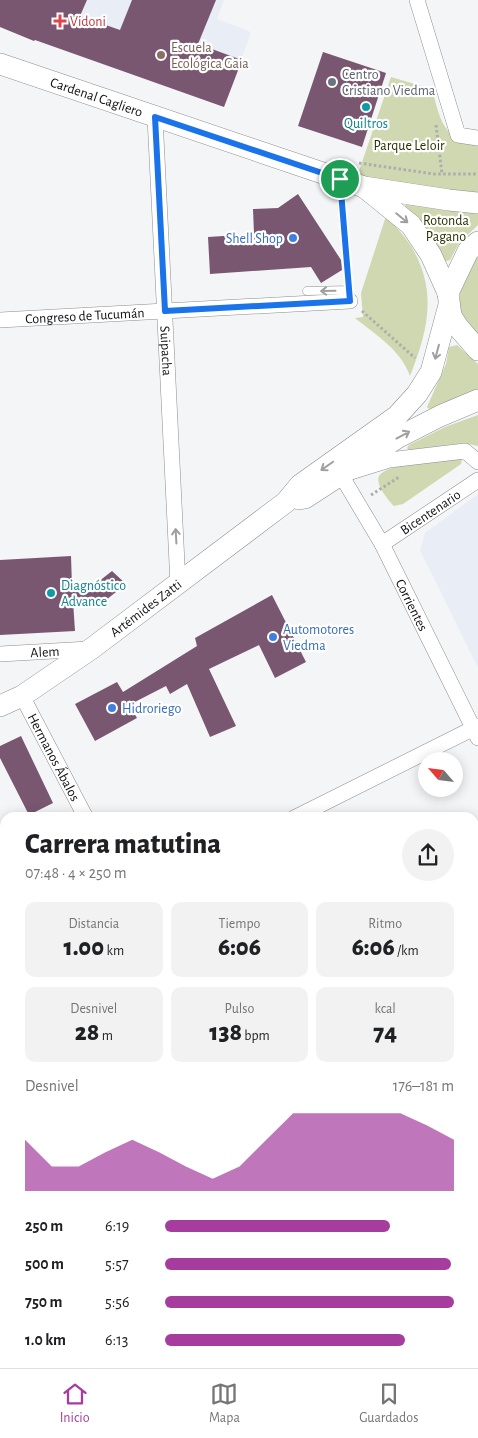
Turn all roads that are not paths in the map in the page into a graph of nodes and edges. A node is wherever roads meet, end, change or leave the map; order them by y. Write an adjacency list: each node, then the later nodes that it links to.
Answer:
1 (417, 0): 4 (street)
2 (0, 64): 3 (main road, Cardenal Cagliero)
3 (155, 117): 5 (main road, Cardenal Cagliero); 12 (street, Suipacha)
4 (478, 138)
5 (340, 179): 6 (main road, Cardenal Cagliero); 10 (lane)
6 (364, 187): 7 (main road, Cardenal Cagliero); 11 (main road, Cardenal Cagliero, one-way to 11)
7 (478, 203)
8 (478, 242): 11 (main road)
9 (307, 291): 10 (lane, one-way to 9)
10 (350, 296): 12 (street, Congreso de Tucumán)
11 (449, 299): 14 (main road); 19 (main road, Artémides Zatti, one-way to 19)
12 (165, 311): 13 (street, Congreso de Tucumán); 21 (street, Suipacha, one-way to 12)
13 (0, 320)
14 (478, 350)
15 (478, 400): 17 (main road, Artémides Zatti, one-way to 15)
16 (478, 462): 17 (street)
17 (340, 476): 19 (main road, Artémides Zatti); 20 (street, Corrientes)
18 (478, 480): 20 (street, Bicentenario)
19 (286, 502): 21 (main road, Artémides Zatti)
20 (382, 544): 26 (street, Corrientes)
21 (178, 584): 22 (main road, Artémides Zatti)
22 (91, 649): 23 (street, Alem); 24 (main road, Artémides Zatti)
23 (0, 654)
24 (22, 696): 25 (main road, Artémides Zatti); 27 (street, Hermanos Ábalos)
25 (0, 706)
26 (477, 731): 28 (street)
27 (83, 812)
28 (307, 812)

